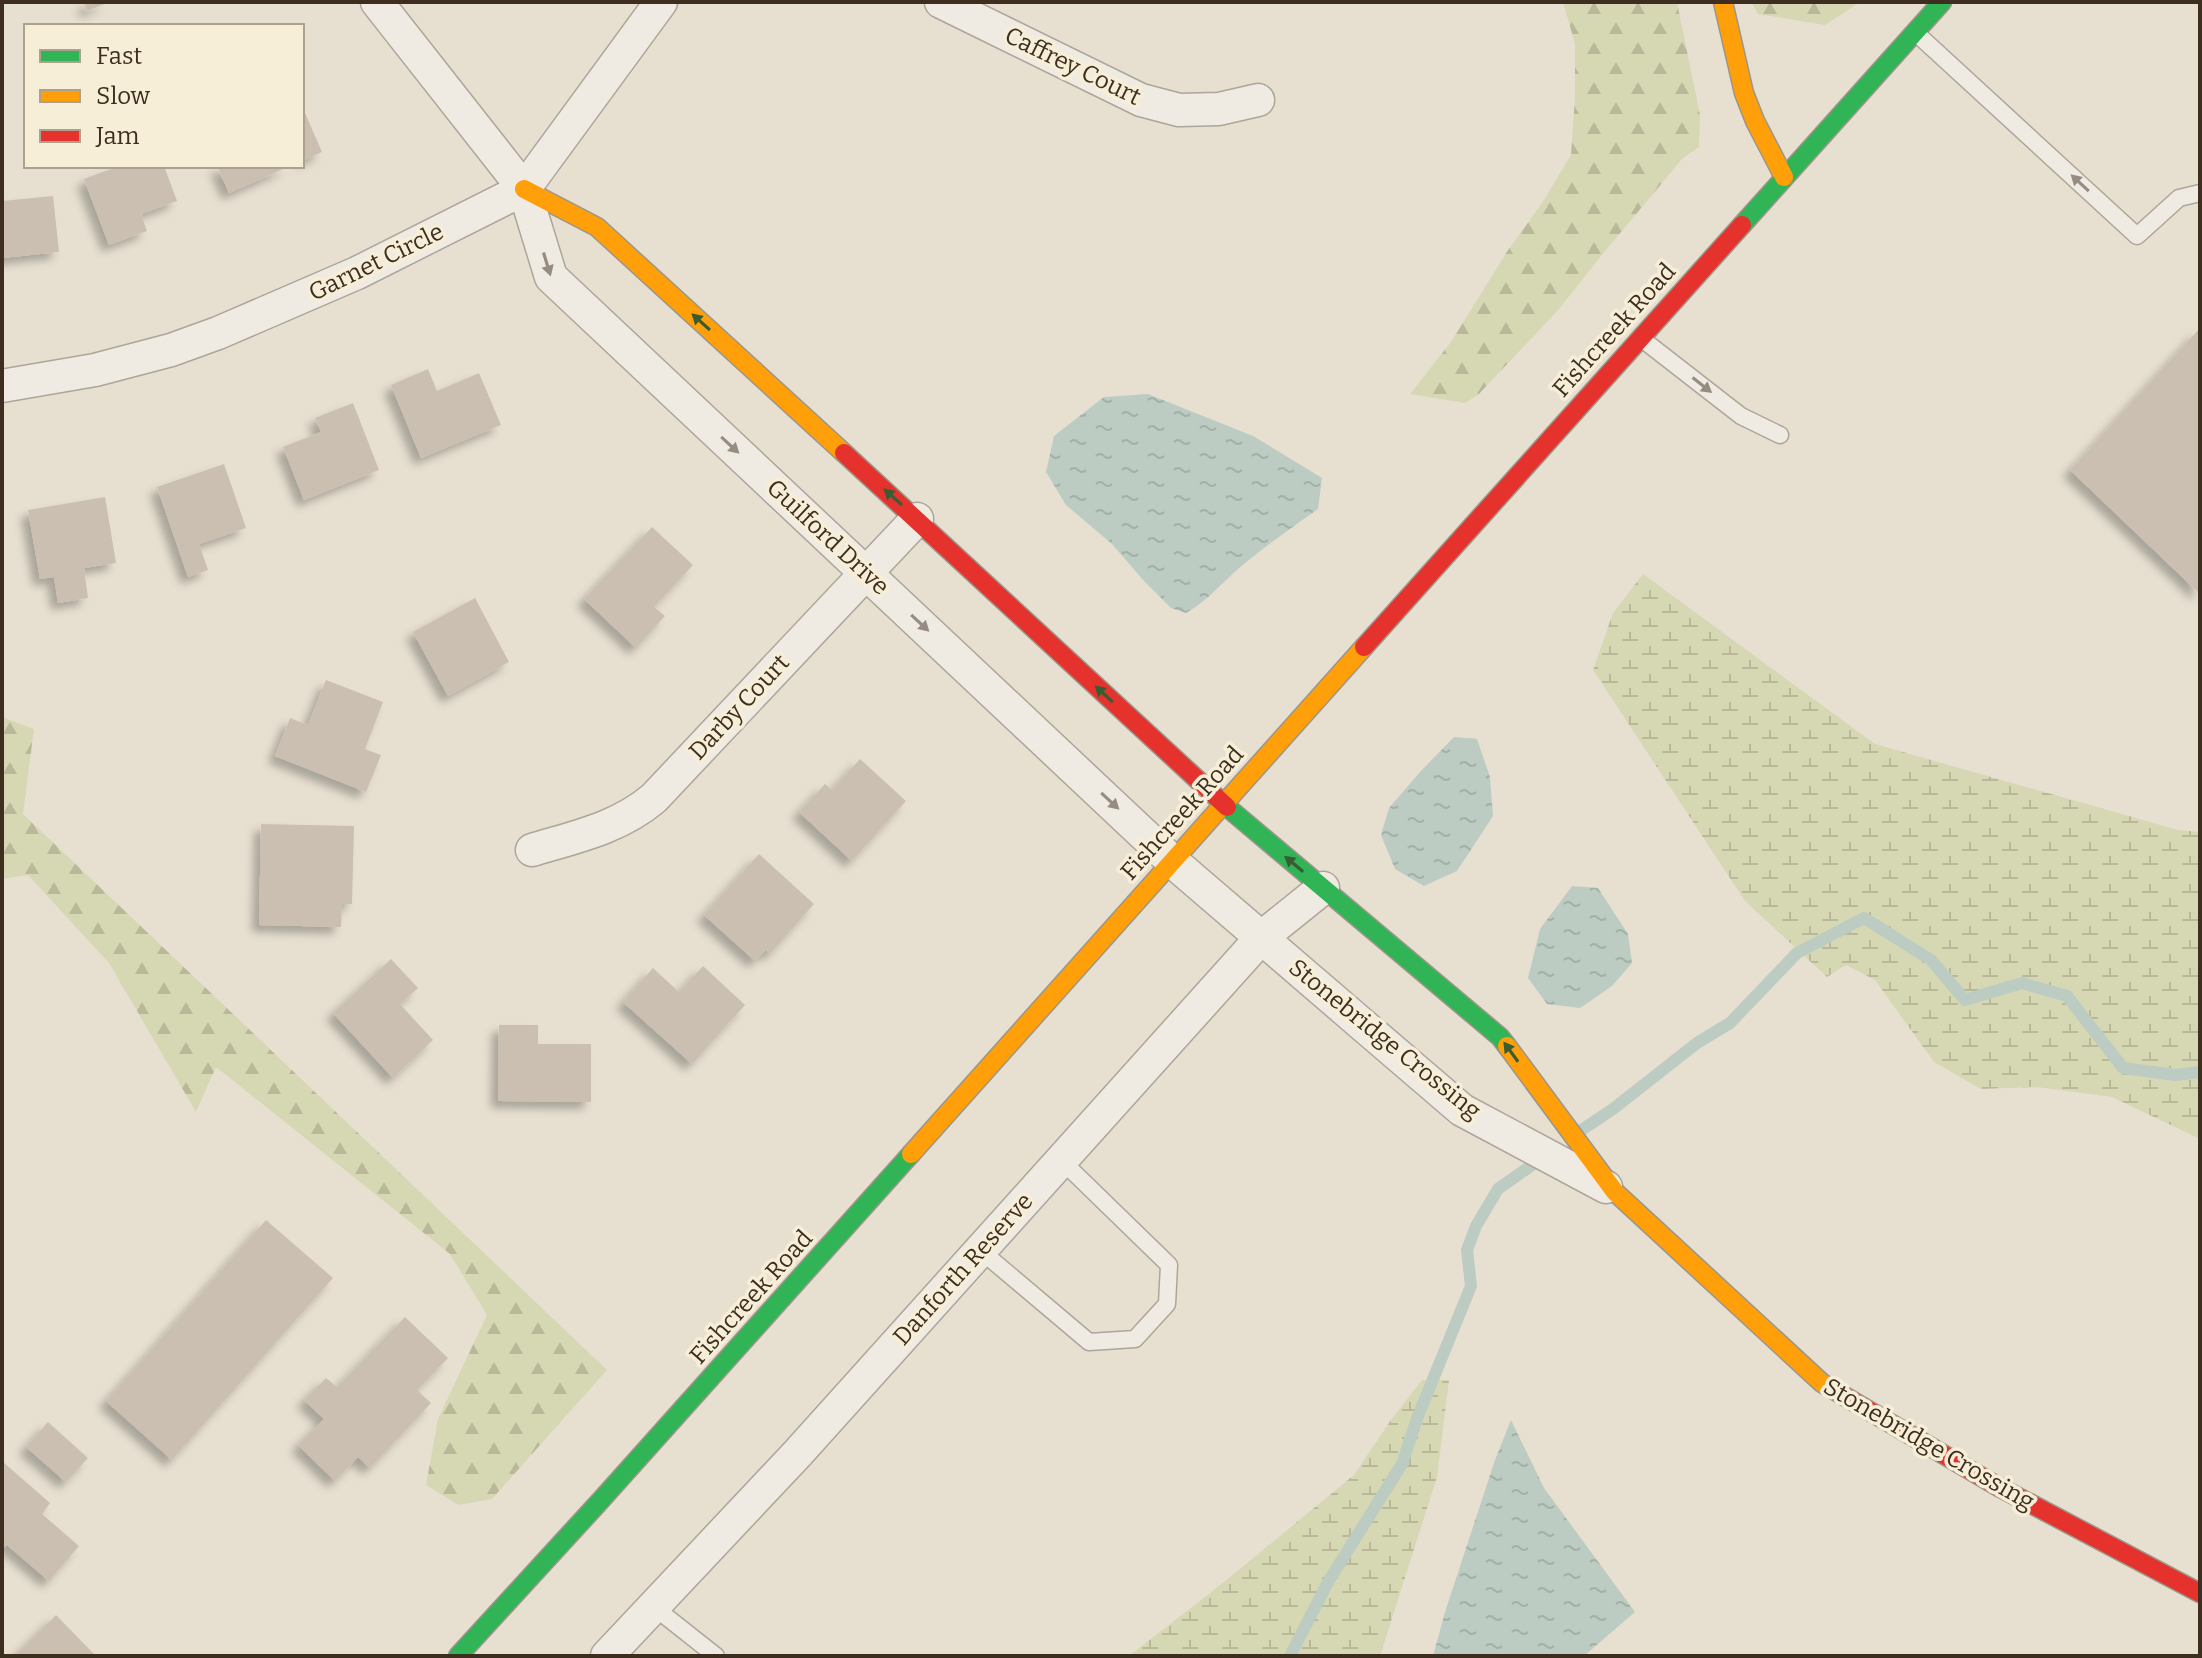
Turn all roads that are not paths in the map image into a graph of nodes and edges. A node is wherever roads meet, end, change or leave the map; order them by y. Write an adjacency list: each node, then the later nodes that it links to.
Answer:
1 (377, 2): 9 (street, Guilford Drive)
2 (661, 2): 9 (street, Garnet Circle)
3 (941, 2): 7 (street, Caffrey Court)
4 (1723, 2): 8 (street)
5 (1942, 2): 6 (street, Fishcreek Road)
6 (1915, 32): 8 (street, Fishcreek Road); 10 (lane, one-way to 6)
7 (1258, 100)
8 (1784, 177): 11 (street, Fishcreek Road)
9 (524, 189): 12 (street, Garnet Circle); 14 (street, Guilford Drive, one-way to 9); 15 (street, Guilford Drive, one-way to 15)
10 (2200, 193)
11 (1640, 338): 13 (lane, one-way to 13); 16 (street, Fishcreek Road)
12 (2, 386)
13 (1780, 435)
14 (917, 519): 15 (street, Darby Court); 16 (street, Guilford Drive, one-way to 14)
15 (865, 572): 17 (street, Darby Court); 18 (street, Guilford Drive, one-way to 18)
16 (1223, 804): 18 (street, Fishcreek Road); 19 (street, Stonebridge Crossing, one-way to 16)
17 (532, 850)
18 (1172, 861): 20 (street, Stonebridge Crossing); 27 (street, Fishcreek Road)
19 (1323, 888): 20 (street, Danforth Reserve); 22 (street, Stonebridge Crossing, one-way to 19)
20 (1262, 937): 21 (street, Danforth Reserve); 22 (street, Stonebridge Crossing)
21 (1061, 1160): 24 (street, Danforth Reserve); 24 (lane)
22 (1580, 1163): 23 (street, Stonebridge Crossing)
23 (1615, 1192): 25 (street, Stonebridge Crossing)
24 (980, 1250): 26 (street, Danforth Reserve)
25 (2200, 1593)
26 (654, 1607): 28 (street, Danforth Reserve); 29 (lane)
27 (458, 1656)
28 (607, 1656)
29 (716, 1656)

